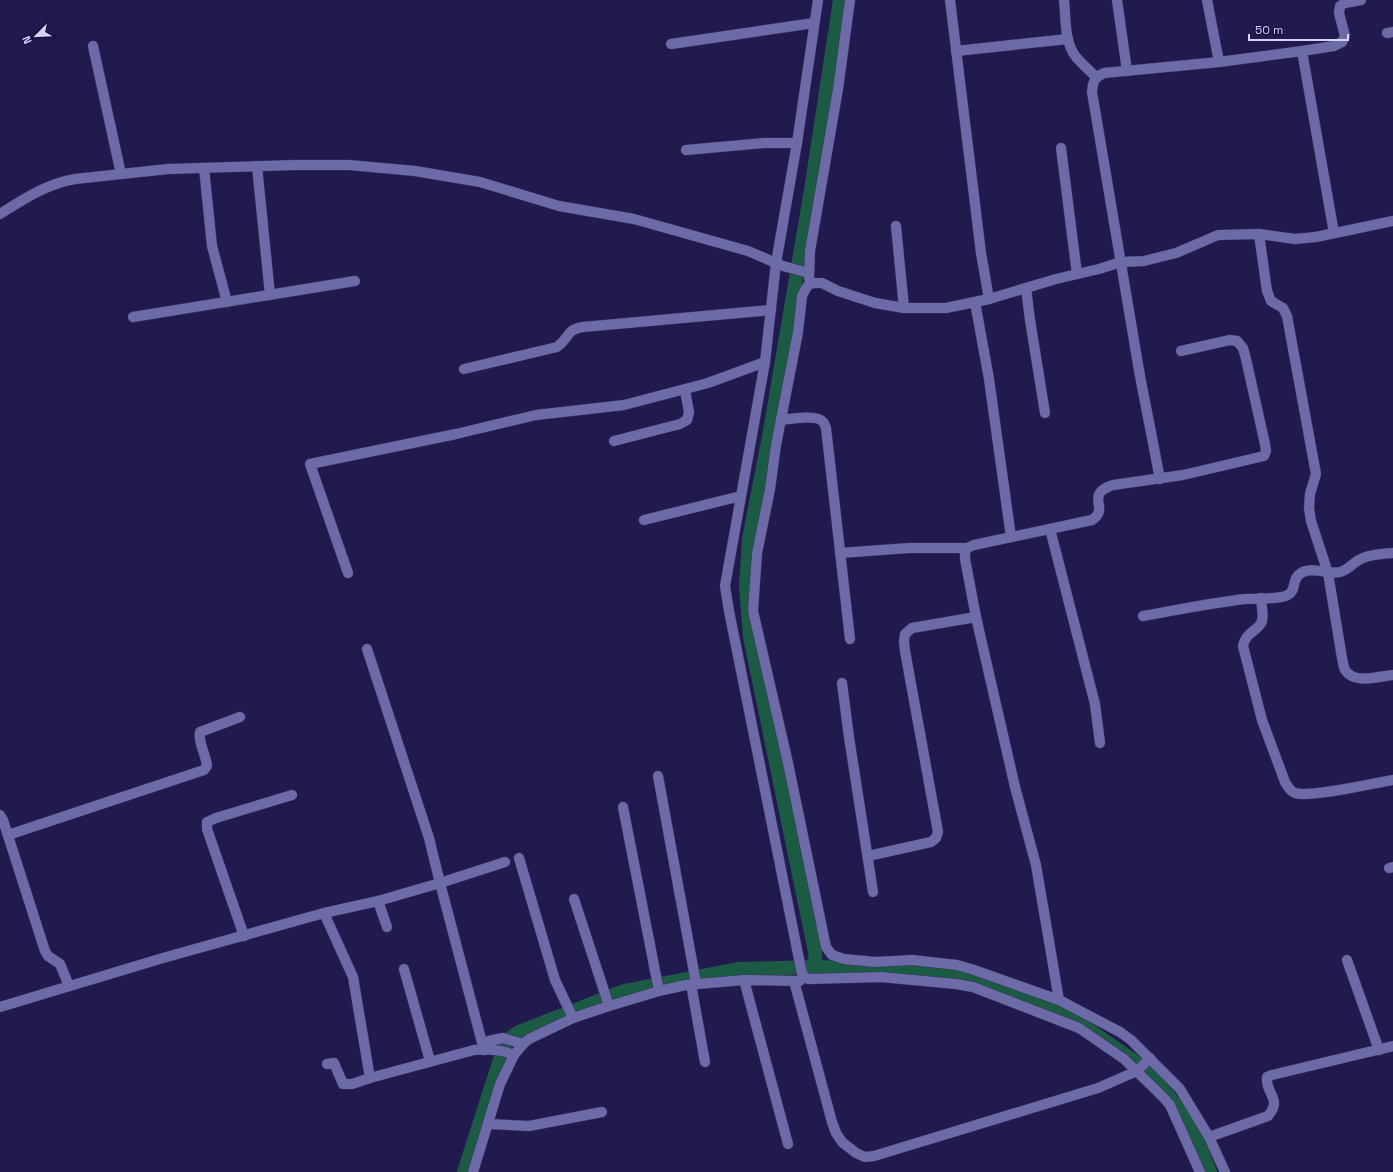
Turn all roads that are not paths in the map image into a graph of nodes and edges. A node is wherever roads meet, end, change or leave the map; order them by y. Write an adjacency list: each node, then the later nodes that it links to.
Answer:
1 (818, 0): 8 (street)
2 (850, 0): 30 (street)
3 (950, 0): 12 (street)
4 (1064, 0): 9 (street)
5 (1117, 0): 15 (street)
6 (1207, 0): 14 (street)
7 (1361, 0): 13 (street)
8 (814, 23): 10 (street); 17 (street)
9 (1068, 39): 12 (street); 16 (street)
10 (671, 44)
11 (93, 46): 22 (street)
12 (956, 51): 36 (street)
13 (1302, 51): 14 (street); 26 (street)
14 (1219, 62): 15 (street)
15 (1127, 71): 16 (street)
16 (1096, 77): 28 (street)
17 (798, 143): 19 (street); 29 (street)
18 (1061, 148): 31 (street)
19 (686, 150)
20 (258, 166): 21 (street); 29 (street); 35 (street)
21 (204, 168): 22 (street); 37 (street)
22 (121, 174): 23 (street)
23 (0, 214)
24 (1393, 221): 26 (street)
25 (896, 226): 39 (street)
26 (1334, 233): 27 (street)
27 (1259, 234): 28 (street); 58 (street)
28 (1121, 262): 31 (street); 49 (street)
29 (779, 264): 30 (street); 40 (street)
30 (805, 272): 33 (street)
31 (1077, 274): 34 (street)
32 (355, 281): 35 (street)
33 (809, 284): 39 (street); 47 (street)
34 (1026, 288): 36 (street); 46 (street)
35 (270, 295): 37 (street)
36 (990, 298): 38 (street)
37 (227, 302): 41 (street)
38 (975, 302): 39 (street); 53 (street)
39 (904, 308)
40 (771, 310): 43 (street); 44 (street)
41 (133, 317)
42 (1181, 351): 49 (street)
43 (765, 362): 45 (street); 50 (street)
44 (464, 369)
45 (685, 390): 48 (street); 57 (street)
46 (1045, 413)
47 (781, 420): 55 (street); 91 (street)
48 (614, 441)
49 (1160, 479): 52 (street)
50 (741, 496): 51 (street); 86 (street)
51 (644, 520)
52 (1050, 529): 53 (street); 67 (street)
53 (1011, 538): 54 (street)
54 (967, 548): 55 (street); 61 (street)
55 (840, 553): 62 (street)
56 (1393, 553): 58 (street)
57 (348, 573)
58 (1328, 573): 59 (street); 64 (street)
59 (1260, 598): 60 (street); 69 (street)
60 (1143, 616)
61 (976, 617): 74 (street); 91 (street)
62 (850, 639)
63 (367, 649): 77 (street)
64 (1393, 675)
65 (842, 683): 74 (street)
66 (240, 717): 73 (street)
67 (1100, 744)
68 (658, 776): 87 (street)
69 (1393, 780)
70 (292, 795): 83 (street)
71 (623, 807): 89 (street)
72 (0, 815): 73 (street)
73 (8, 835): 90 (street)
74 (868, 856): 78 (street)
75 (519, 858): 94 (street)
76 (505, 862): 77 (street)
77 (440, 883): 80 (street); 97 (street)
78 (873, 892)
79 (574, 899): 92 (street)
80 (378, 901): 81 (street); 82 (street)
81 (324, 913): 83 (street); 104 (street)
82 (387, 927)
83 (244, 936): 90 (street)
84 (1347, 960): 98 (street)
85 (404, 969): 100 (street)
86 (800, 978): 88 (street); 103 (street); 103 (street)
87 (694, 980): 88 (street); 89 (street); 101 (street)
88 (744, 980): 108 (street)
89 (658, 985): 92 (street)
90 (69, 986): 93 (street)
91 (1059, 1000): 103 (street)
92 (608, 1004): 94 (street)
93 (0, 1007)
94 (570, 1013): 95 (street)
95 (523, 1044): 97 (street); 99 (street)
96 (1393, 1046): 98 (street)
97 (488, 1050): 99 (street); 100 (street)
98 (1379, 1050): 107 (street)
99 (511, 1054): 106 (street)
100 (430, 1062): 104 (street)
101 (705, 1062)
102 (327, 1064): 104 (street)
103 (1143, 1066): 107 (street); 110 (street)
104 (370, 1078)
105 (602, 1112): 106 (street)
106 (488, 1124): 109 (street)
107 (1209, 1137): 111 (street)
108 (788, 1144)
109 (473, 1172)
110 (1200, 1172)
111 (1225, 1172)

